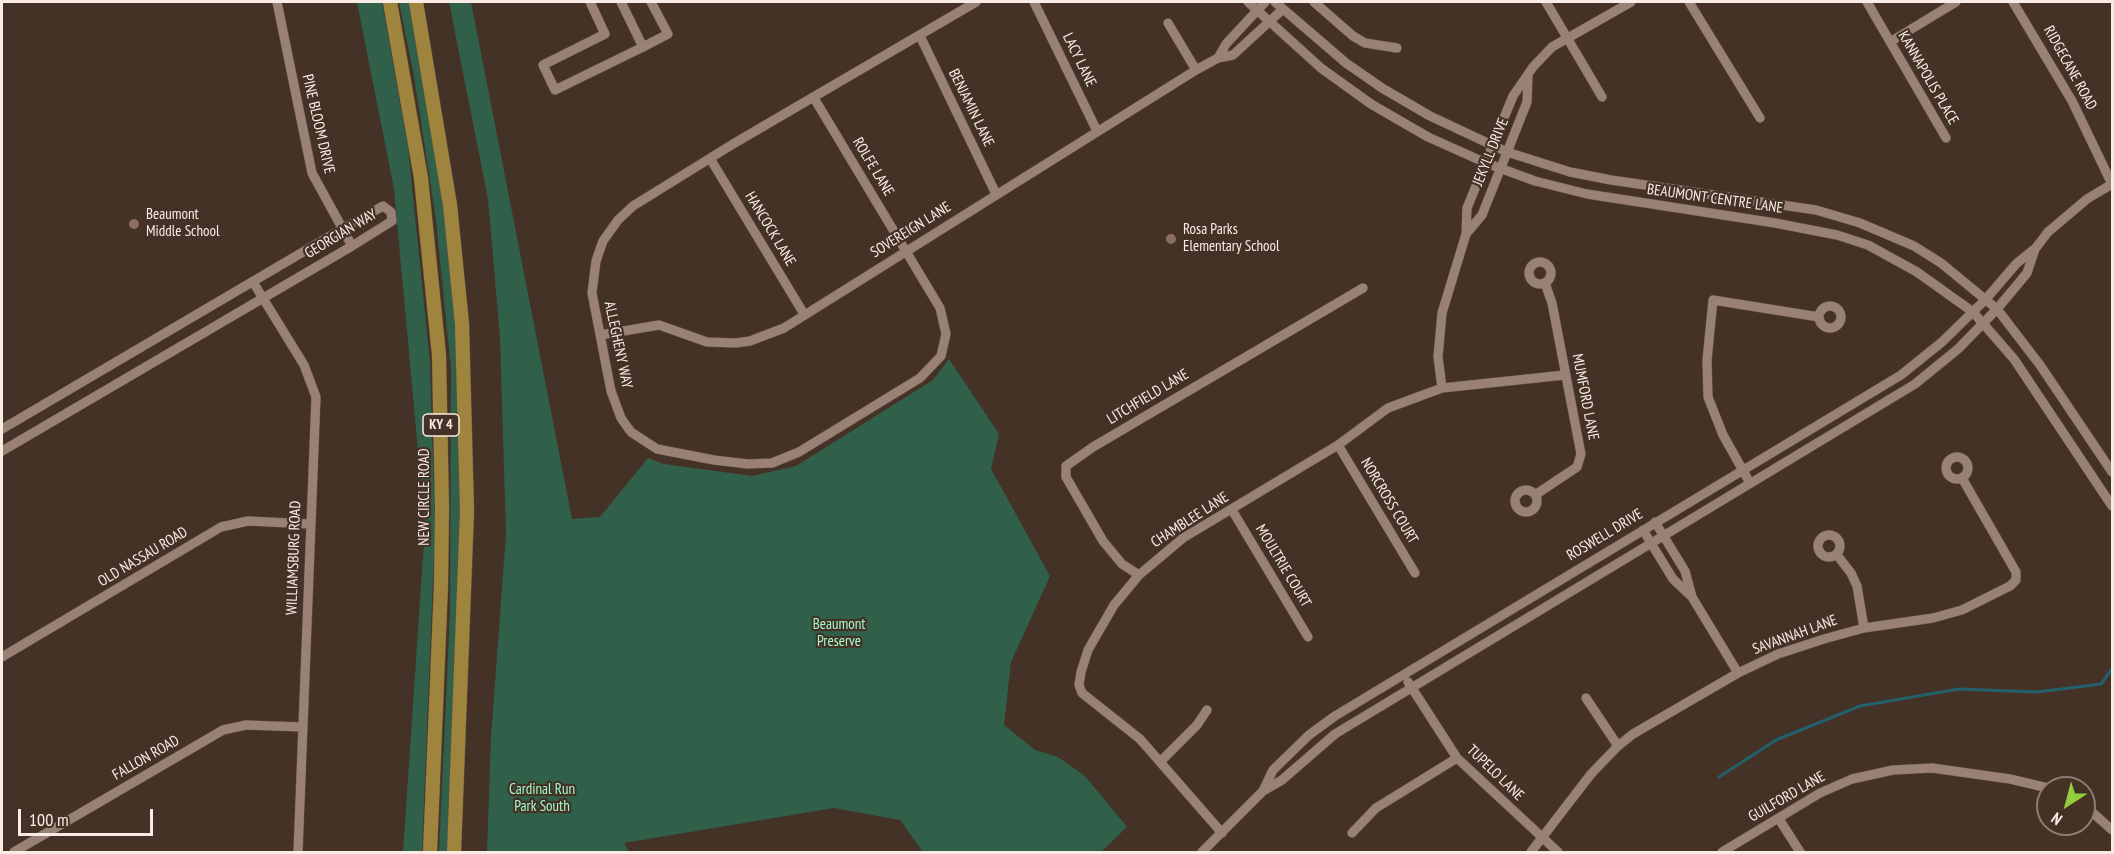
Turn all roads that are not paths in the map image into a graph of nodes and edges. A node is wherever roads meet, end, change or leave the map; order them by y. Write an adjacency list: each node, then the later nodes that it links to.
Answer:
1 (277, 2): 43 (street, PINE BLOOM DRIVE)
2 (390, 2): 104 (highway, NEW CIRCLE ROAD / KY 4)
3 (416, 2): 105 (highway, KY 4)
4 (590, 2): 26 (street)
5 (621, 2): 26 (street)
6 (651, 2): 26 (street)
7 (976, 2): 23 (street, ALLEGHENY WAY)
8 (1034, 2): 34 (street, LACY LANE)
9 (1248, 2): 20 (street, BEAUMONT CENTRE LANE)
10 (1265, 2): 20 (street, SOVEREIGN LANE)
11 (1275, 2): 19 (street, BEAUMONT CENTRE LANE)
12 (1314, 2): 27 (street)
13 (1546, 2): 24 (street)
14 (1630, 2): 24 (street, JEKYLL DRIVE)
15 (1689, 2): 33 (street)
16 (1867, 2): 25 (street, KANNAPOLIS PLACE)
17 (1956, 2): 25 (street)
18 (2013, 2): 41 (street, RIDGECANE ROAD)
19 (1283, 9): 21 (street, SOVEREIGN LANE); 36 (street, BEAUMONT CENTRE LANE)
20 (1257, 11): 21 (street, BEAUMONT CENTRE LANE); 28 (street, SOVEREIGN LANE)
21 (1269, 22): 28 (street, SOVEREIGN LANE); 39 (street, BEAUMONT CENTRE LANE)
22 (1168, 23): 29 (street)
23 (920, 36): 32 (street, ALLEGHENY WAY); 42 (street, BENJAMIN LANE)
24 (1568, 38): 30 (street, JEKYLL DRIVE); 31 (street)
25 (1890, 42): 35 (street, KANNAPOLIS PLACE)
26 (642, 47)
27 (1397, 48)
28 (1218, 58): 29 (street, SOVEREIGN LANE)
29 (1196, 70): 34 (street, SOVEREIGN LANE)
30 (1528, 76): 36 (street, JEKYLL DRIVE); 37 (street, JEKYLL DRIVE)
31 (1602, 97)
32 (814, 98): 38 (street, ALLEGHENY WAY); 47 (street, ROLFE LANE)
33 (1760, 118)
34 (1097, 131): 42 (street, SOVEREIGN LANE)
35 (1946, 138)
36 (1492, 146): 37 (street, BEAUMONT CENTRE LANE); 39 (street, JEKYLL DRIVE)
37 (1507, 152): 40 (street, JEKYLL DRIVE); 52 (street, BEAUMONT CENTRE LANE)
38 (711, 160): 55 (street, HANCOCK LANE); 58 (street, ALLEGHENY WAY)
39 (1486, 163): 40 (street, BEAUMONT CENTRE LANE); 44 (street, JEKYLL DRIVE)
40 (1500, 169): 44 (street, JEKYLL DRIVE); 54 (street, BEAUMONT CENTRE LANE)
41 (2112, 184): 46 (street)
42 (996, 194): 47 (street, SOVEREIGN LANE)
43 (342, 229): 45 (street, PINE BLOOM DRIVE); 45 (street, GEORGIAN WAY); 48 (street, GEORGIAN WAY)
44 (1466, 234): 60 (street, JEKYLL DRIVE)
45 (352, 246): 51 (street, GEORGIAN WAY)
46 (2035, 249): 52 (street, ROSWELL DRIVE); 53 (street, ROSWELL DRIVE)
47 (906, 251): 55 (street, SOVEREIGN LANE); 58 (street, ALLEGHENY WAY)
48 (254, 282): 51 (street, WILLIAMSBURG ROAD); 61 (street, GEORGIAN WAY)
49 (1545, 283): 59 (street, MUMFORD LANE)
50 (1363, 288): 80 (street, LITCHFIELD LANE)
51 (263, 297): 62 (street, GEORGIAN WAY); 74 (street, WILLIAMSBURG ROAD)
52 (1986, 299): 53 (street, BEAUMONT CENTRE LANE); 54 (street, ROSWELL DRIVE)
53 (1997, 309): 57 (street, ROSWELL DRIVE); 67 (street, BEAUMONT CENTRE LANE)
54 (1972, 312): 57 (street, BEAUMONT CENTRE LANE); 66 (street, ROSWELL DRIVE)
55 (804, 314): 58 (street, SOVEREIGN LANE)
56 (1820, 316): 66 (street)
57 (1983, 324): 69 (street, ROSWELL DRIVE); 71 (street, BEAUMONT CENTRE LANE)
58 (600, 335)
59 (1564, 375): 60 (street, CHAMBLEE LANE); 70 (street, MUMFORD LANE)
60 (1442, 388): 64 (street, CHAMBLEE LANE)
61 (62, 394): 62 (street); 63 (street, GEORGIAN WAY)
62 (71, 409): 65 (street, GEORGIAN WAY)
63 (2, 429)
64 (1338, 445): 72 (street, CHAMBLEE LANE); 79 (street, NORCROSS COURT)
65 (2, 451)
66 (1742, 470): 69 (street); 73 (street, ROSWELL DRIVE)
67 (2112, 472)
68 (1962, 478): 82 (street, SAVANNAH LANE)
69 (1750, 483): 76 (street, ROSWELL DRIVE)
70 (1535, 495)
71 (2112, 506)
72 (1232, 510): 80 (street, CHAMBLEE LANE); 83 (street, MOULTRIE COURT)
73 (1655, 522): 75 (street, ROSWELL DRIVE); 76 (street)
74 (310, 524): 84 (street, OLD NASSAU ROAD); 90 (street, WILLIAMSBURG ROAD)
75 (1643, 530): 77 (street); 86 (street, ROSWELL DRIVE)
76 (1663, 536): 77 (street, ROSWELL DRIVE); 81 (street)
77 (1651, 543): 81 (street); 87 (street, ROSWELL DRIVE)
78 (1836, 555): 82 (street)
79 (1415, 573)
80 (1139, 575): 93 (street, CHAMBLEE LANE)
81 (1692, 597): 85 (street)
82 (1864, 627): 85 (street, SAVANNAH LANE)
83 (1308, 637)
84 (2, 657)
85 (1738, 673): 91 (street, SAVANNAH LANE)
86 (1403, 675): 87 (street, TUPELO LANE); 95 (street, ROSWELL DRIVE)
87 (1411, 687): 92 (street, TUPELO LANE); 95 (street, ROSWELL DRIVE)
88 (1586, 698): 91 (street)
89 (1207, 710): 93 (street)
90 (302, 728): 102 (street, FALLON ROAD); 103 (street, WILLIAMSBURG ROAD)
91 (1618, 746): 101 (street, SAVANNAH LANE)
92 (1456, 758): 100 (street); 101 (street, TUPELO LANE)
93 (1161, 761): 99 (street, CHAMBLEE LANE)
94 (2036, 785): 97 (street, GUILFORD LANE)
95 (1263, 791): 99 (street, ROSWELL DRIVE)
96 (2096, 816): 98 (street)
97 (1779, 819): 109 (street, GUILFORD LANE); 110 (street)
98 (2112, 830)
99 (1222, 833): 106 (street, ROSWELL DRIVE)
100 (1352, 833)
101 (1541, 839): 107 (street, SAVANNAH LANE); 108 (street, TUPELO LANE)
102 (14, 852)
103 (298, 852)
104 (429, 852)
105 (454, 852)
106 (1202, 852)
107 (1531, 852)
108 (1558, 852)
109 (1722, 852)
110 (1800, 852)

